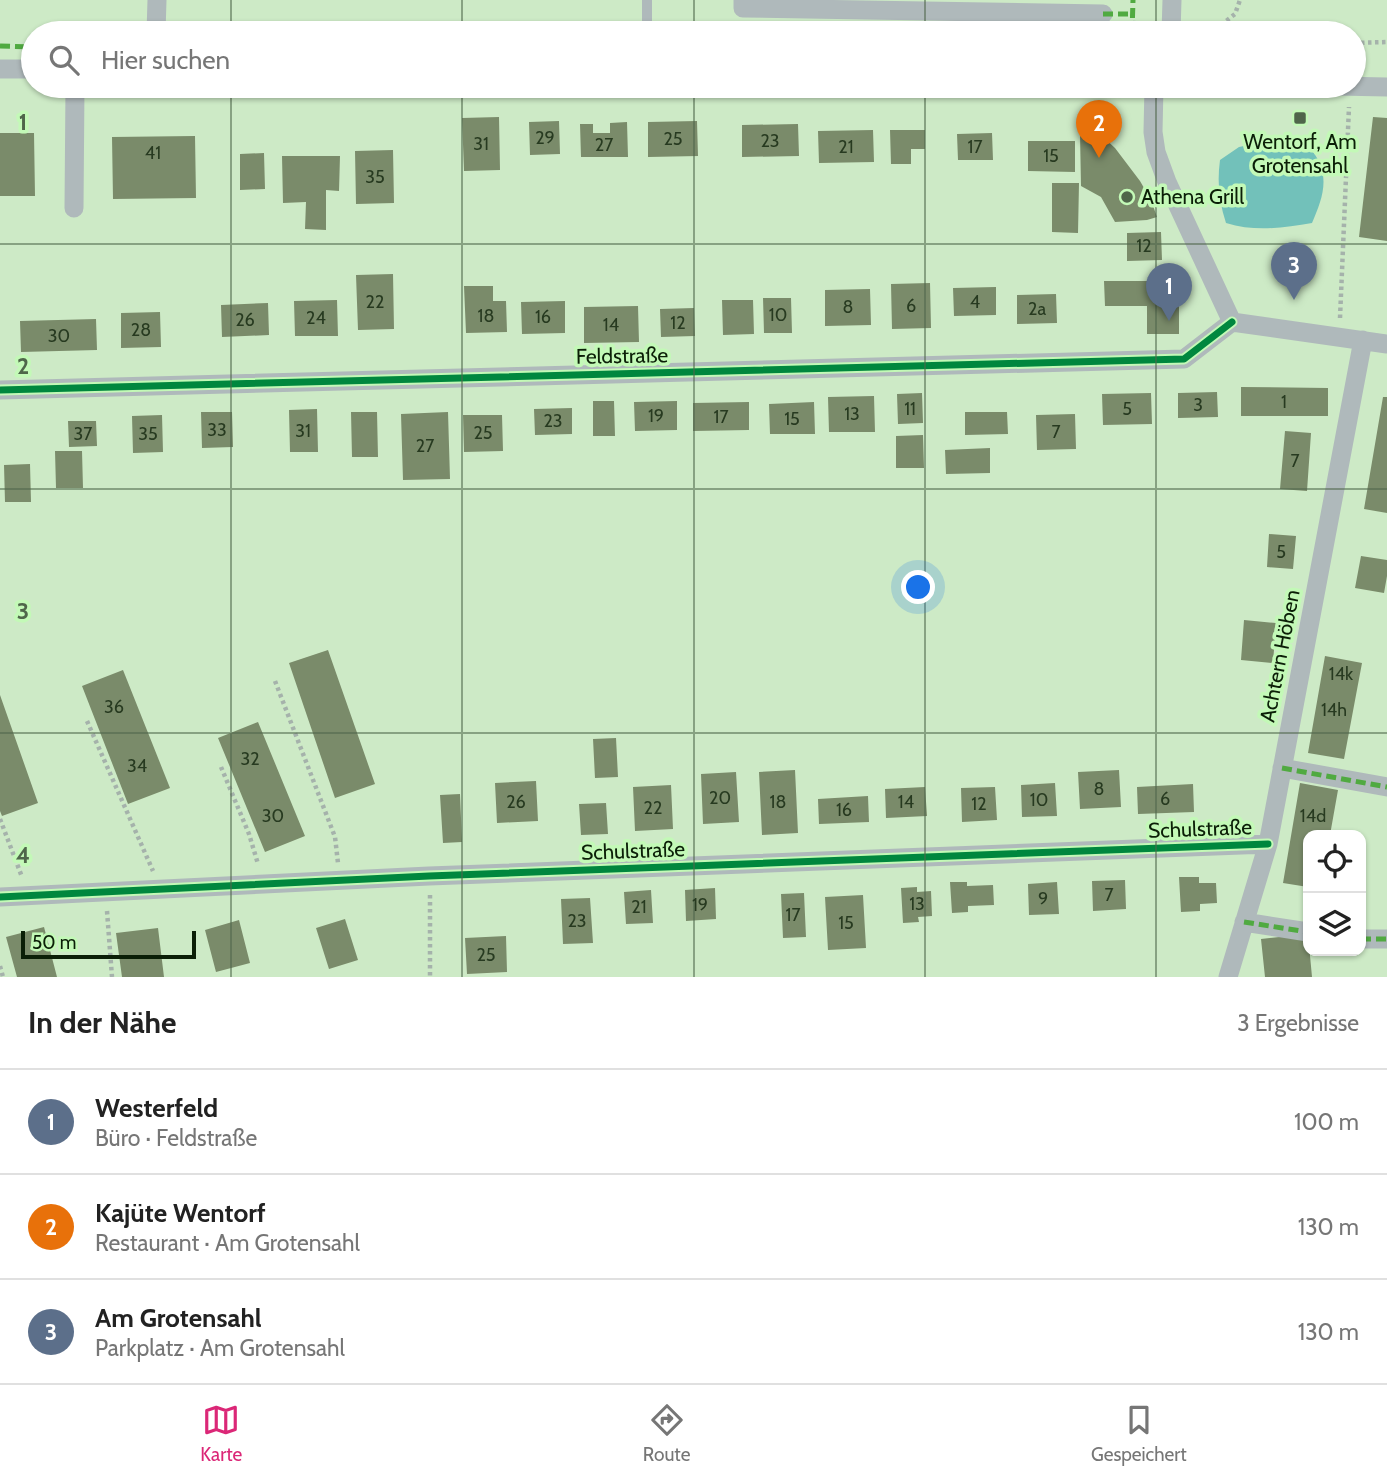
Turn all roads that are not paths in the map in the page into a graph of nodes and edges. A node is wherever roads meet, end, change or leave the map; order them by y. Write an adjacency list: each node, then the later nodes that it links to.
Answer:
1 (157, 0): 6 (street)
2 (647, 0): 7 (lane)
3 (743, 0): 5 (street)
4 (1172, 0): 8 (street)
5 (1103, 14)
6 (156, 21)
7 (647, 21)
8 (1171, 21)
9 (0, 69): 10 (street)
10 (21, 69)
11 (1366, 86): 12 (street)
12 (1387, 87)
13 (75, 98): 15 (street)
14 (1154, 98): 16 (street)
15 (74, 208)
16 (1232, 322): 17 (street); 19 (street, Feldstraße)
17 (1363, 340): 18 (street); 20 (street, Achtern Höben)
18 (1387, 344)
19 (0, 390)
20 (1282, 768): 21 (street); 22 (street, Achtern Höben)
21 (1387, 788)
22 (1268, 844): 23 (street, Schulstraße); 24 (street, Achtern Höben)
23 (0, 897)
24 (1244, 922): 25 (street); 28 (street, Achtern Höben)
25 (1303, 931)
26 (1366, 939): 27 (street)
27 (1387, 939)
28 (1228, 977)

